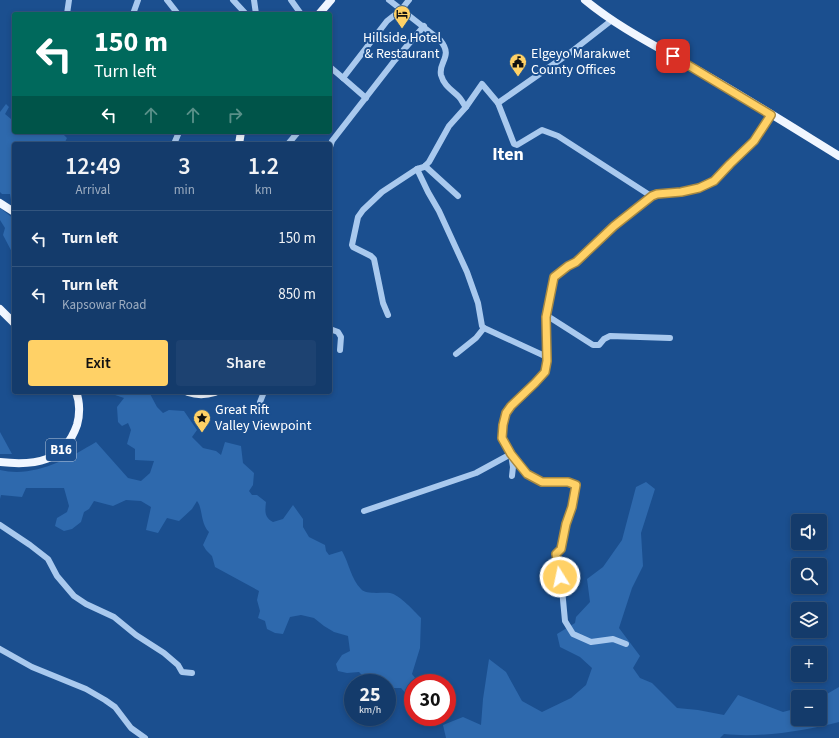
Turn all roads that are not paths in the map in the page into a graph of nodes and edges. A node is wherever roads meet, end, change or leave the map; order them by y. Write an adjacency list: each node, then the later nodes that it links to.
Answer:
1 (70, 0): 12 (street)
2 (138, 0): 13 (street)
3 (167, 0): 14 (street)
4 (233, 0): 15 (street)
5 (254, 0): 16 (street)
6 (291, 0): 17 (street)
7 (332, 0): 18 (main road)
8 (390, 0): 11 (street)
9 (409, 0): 11 (street)
10 (585, 0): 19 (main road)
11 (401, 10): 20 (street); 22 (street)
12 (67, 12)
13 (134, 12)
14 (176, 12)
15 (244, 12)
16 (256, 12)
17 (300, 12)
18 (321, 12)
19 (612, 20): 24 (street); 26 (main road)
20 (424, 26): 23 (street); 25 (street)
21 (332, 69): 22 (street)
22 (344, 78): 23 (street)
23 (366, 98): 29 (street)
24 (498, 103): 25 (street); 34 (street)
25 (466, 107): 31 (street)
26 (771, 115): 30 (main road); 34 (street)
27 (296, 134): 28 (street)
28 (290, 142)
29 (332, 142)
30 (839, 156)
31 (425, 166): 32 (street); 33 (street)
32 (417, 169): 38 (street); 41 (street)
33 (458, 196)
34 (652, 196): 39 (street)
35 (0, 203): 36 (main road)
36 (12, 211)
37 (0, 309): 40 (main road)
38 (388, 315)
39 (546, 315): 43 (street); 46 (street)
40 (12, 321)
41 (484, 328): 45 (street); 46 (street)
42 (332, 330): 44 (street)
43 (670, 338)
44 (340, 350)
45 (456, 354)
46 (547, 357): 52 (street)
47 (76, 394): 53 (main road, B16)
48 (194, 394): 49 (main road)
49 (207, 394)
50 (263, 394): 51 (street)
51 (260, 402)
52 (511, 454): 54 (street); 55 (street); 57 (street)
53 (0, 462)
54 (512, 476)
55 (364, 511)
56 (0, 525): 59 (street)
57 (626, 644)
58 (0, 649): 60 (street)
59 (192, 673)
60 (145, 738)

